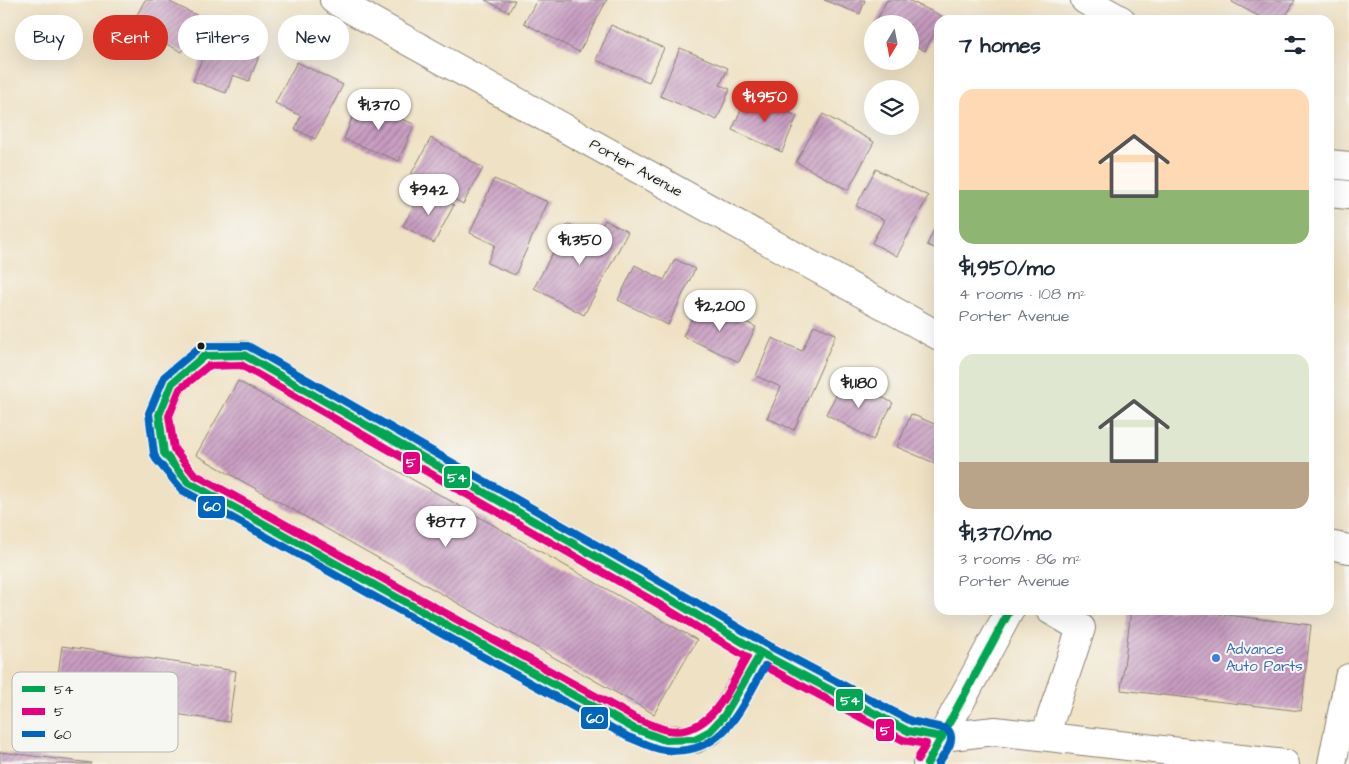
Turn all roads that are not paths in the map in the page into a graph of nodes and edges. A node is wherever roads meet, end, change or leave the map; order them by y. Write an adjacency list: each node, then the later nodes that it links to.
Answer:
1 (334, 0): 8 (street, Porter Avenue)
2 (1085, 0): 3 (street)
3 (1112, 15)
4 (1334, 164): 5 (street)
5 (1349, 166)
6 (1334, 194): 7 (street)
7 (1349, 195)
8 (934, 333)
9 (1334, 546): 10 (street)
10 (1349, 550)
11 (1007, 615): 16 (street)
12 (1058, 615): 15 (street)
13 (761, 653): 13 (street); 16 (street)
14 (1349, 678): 19 (street)
15 (1045, 736): 16 (street); 18 (street)
16 (942, 737): 17 (street)
17 (927, 764)
18 (1285, 764)
19 (1332, 764)

